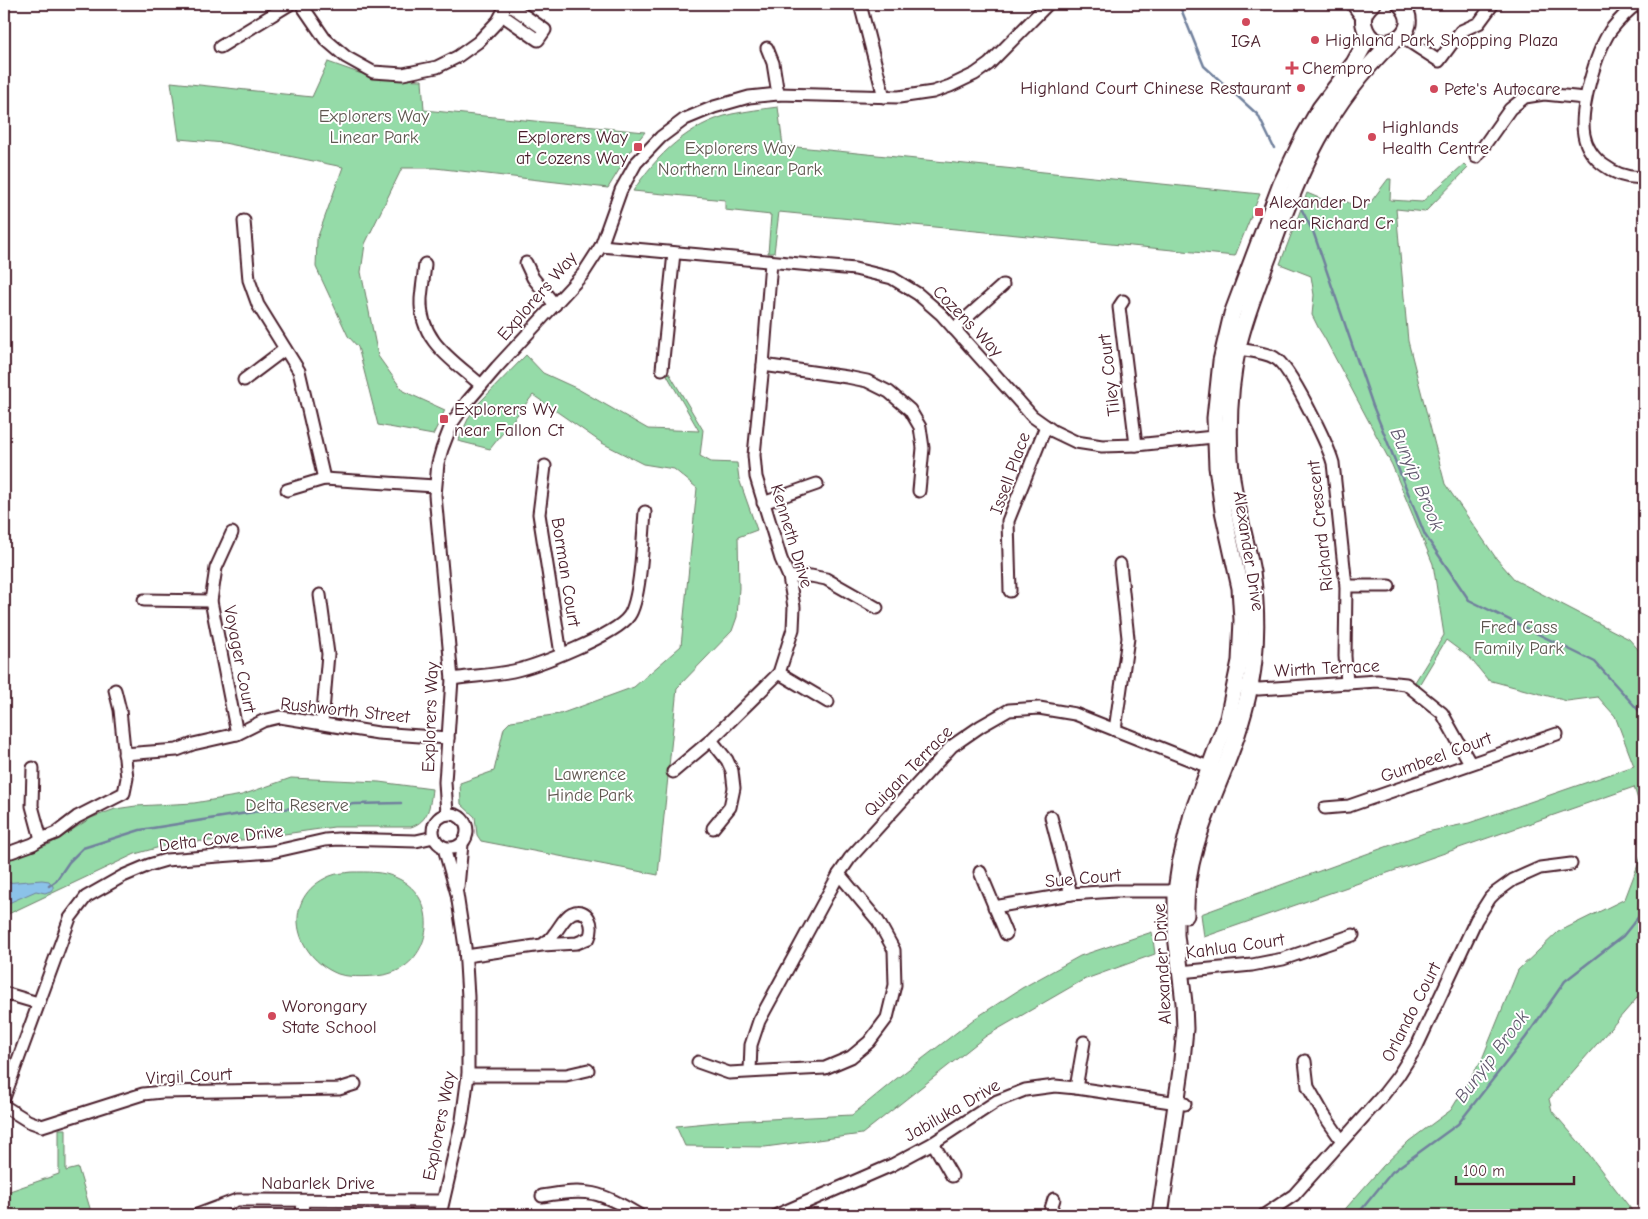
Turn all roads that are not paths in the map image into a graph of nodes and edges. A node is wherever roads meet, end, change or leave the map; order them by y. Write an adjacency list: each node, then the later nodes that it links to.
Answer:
1 (290, 4): 16 (street)
2 (302, 4): 12 (street)
3 (508, 4): 12 (street); 12 (street)
4 (860, 4): 19 (street)
5 (1048, 4): 19 (street, Explorers Way)
6 (1352, 4): 13 (street)
7 (1372, 4): 13 (main road)
8 (1400, 4): 14 (main road)
9 (1413, 4): 14 (main road, Alexander Drive)
10 (1493, 4): 14 (street)
11 (1637, 4): 20 (street)
12 (502, 15)
13 (1363, 19): 15 (main road)
14 (1402, 31): 15 (main road); 33 (main road, Alexander Drive)
15 (1369, 36): 40 (main road, Alexander Drive)
16 (220, 46)
17 (767, 48): 18 (street)
18 (778, 94): 19 (street, Explorers Way); 24 (street, Explorers Way)
19 (884, 97)
20 (1585, 98): 21 (street); 22 (street)
21 (1476, 158)
22 (1644, 177)
23 (244, 221): 34 (street)
24 (601, 246): 25 (street, Cozens Way); 31 (street, Explorers Way)
25 (674, 253): 26 (street, Cozens Way); 36 (street)
26 (771, 262): 32 (street, Cozens Way); 35 (street, Kenneth Drive)
27 (526, 263): 31 (street)
28 (425, 264): 38 (street)
29 (1003, 285): 32 (street)
30 (1123, 301): 41 (street, Tiley Court)
31 (555, 305): 38 (street, Explorers Way)
32 (954, 329): 39 (street, Cozens Way)
33 (1238, 348): 40 (main road, Alexander Drive); 53 (street, Richard Crescent)
34 (285, 349): 37 (street); 43 (street)
35 (763, 366): 47 (street); 48 (street, Kenneth Drive)
36 (662, 369)
37 (244, 380)
38 (481, 385): 45 (street, Explorers Way)
39 (1046, 426): 41 (street, Cozens Way); 55 (street, Issell Place)
40 (1222, 436): 41 (street, Cozens Way); 64 (main road, Alexander Drive)
41 (1136, 445)
42 (545, 466): 60 (street, Borman Court)
43 (324, 479): 45 (street); 46 (street)
44 (817, 484): 48 (street)
45 (435, 486): 62 (street, Explorers Way)
46 (287, 490)
47 (919, 491)
48 (763, 503): 52 (street, Kenneth Drive)
49 (645, 512): 60 (street)
50 (232, 534): 58 (street, Voyager Court)
51 (1120, 564): 68 (street)
52 (789, 577): 59 (street); 61 (street, Kenneth Drive)
53 (1346, 586): 54 (street); 63 (street, Richard Crescent)
54 (1388, 586)
55 (1010, 591)
56 (320, 595): 67 (street)
57 (144, 600): 58 (street)
58 (211, 601): 69 (street, Voyager Court)
59 (877, 608)
60 (561, 654): 62 (street)
61 (779, 673): 66 (street); 72 (street, Kenneth Drive)
62 (452, 679): 71 (street, Explorers Way)
63 (1347, 683): 64 (street, Wirth Terrace); 74 (street, Wirth Terrace)
64 (1243, 686): 76 (main road, Alexander Drive)
65 (115, 690): 73 (street)
66 (828, 702)
67 (322, 723): 69 (street, Rushworth Street); 71 (street, Rushworth Street)
68 (1115, 730): 76 (street, Quigan Terrace); 89 (street, Quigan Terrace)
69 (237, 734): 73 (street, Rushworth Street)
70 (1557, 734): 74 (street, Gumbeel Court)
71 (448, 738): 79 (street, Explorers Way)
72 (711, 740): 77 (street, Kenneth Drive); 81 (street)
73 (124, 754): 83 (street)
74 (1470, 763): 78 (street, Gumbeel Court)
75 (32, 768): 83 (street)
76 (1216, 770): 90 (main road, Alexander Drive); 98 (main road, Alexander Drive)
77 (673, 772)
78 (1325, 808)
79 (447, 814): 82 (street); 84 (street, Explorers Way)
80 (1051, 817): 92 (street)
81 (713, 828)
82 (434, 837): 85 (street, Explorers Way); 100 (street, Delta Cove Drive)
83 (41, 838): 86 (street)
84 (462, 844): 85 (street); 91 (street, Explorers Way)
85 (444, 848): 91 (street, Explorers Way)
86 (4, 852)
87 (1571, 864): 112 (street, Orlando Court)
88 (980, 872): 93 (street)
89 (839, 874): 105 (street, Quigan Terrace); 105 (street)
90 (1176, 891): 92 (street, Sue Court); 98 (main road, Alexander Drive)
91 (457, 894): 97 (street, Explorers Way)
92 (1071, 894): 93 (street, Sue Court)
93 (994, 907): 94 (street)
94 (1006, 934)
95 (1352, 934): 98 (street, Kahlua Court)
96 (542, 945): 97 (street)
97 (466, 956): 106 (street, Explorers Way)
98 (1185, 972): 110 (main road, Alexander Drive)
99 (4, 993): 100 (street)
100 (38, 1003): 109 (street, Delta Cove Drive)
101 (1084, 1042): 108 (street)
102 (1304, 1061): 112 (street)
103 (698, 1062): 105 (street)
104 (588, 1070): 106 (street)
105 (750, 1071)
106 (468, 1074): 117 (street, Explorers Way)
107 (355, 1084): 111 (street, Virgil Court)
108 (1076, 1088): 110 (street, Jabiluka Drive); 113 (street, Jabiluka Drive)
109 (4, 1098)
110 (1180, 1103): 126 (main road, Alexander Drive); 127 (main road, Alexander Drive)
111 (4, 1106)
112 (1342, 1141): 128 (street, Orlando Court)
113 (932, 1144): 114 (street); 124 (street, Jabiluka Drive)
114 (952, 1176)
115 (542, 1196): 119 (street)
116 (1054, 1199): 125 (street)
117 (442, 1200): 118 (street, Nabarlek Drive); 122 (street, Explorers Way)
118 (303, 1202): 120 (street, Nabarlek Drive); 121 (street)
119 (622, 1211): 123 (street)
120 (197, 1215)
121 (302, 1215)
122 (440, 1215)
123 (639, 1215)
124 (777, 1215)
125 (1049, 1215)
126 (1160, 1215)
127 (1169, 1215)
128 (1264, 1215)

